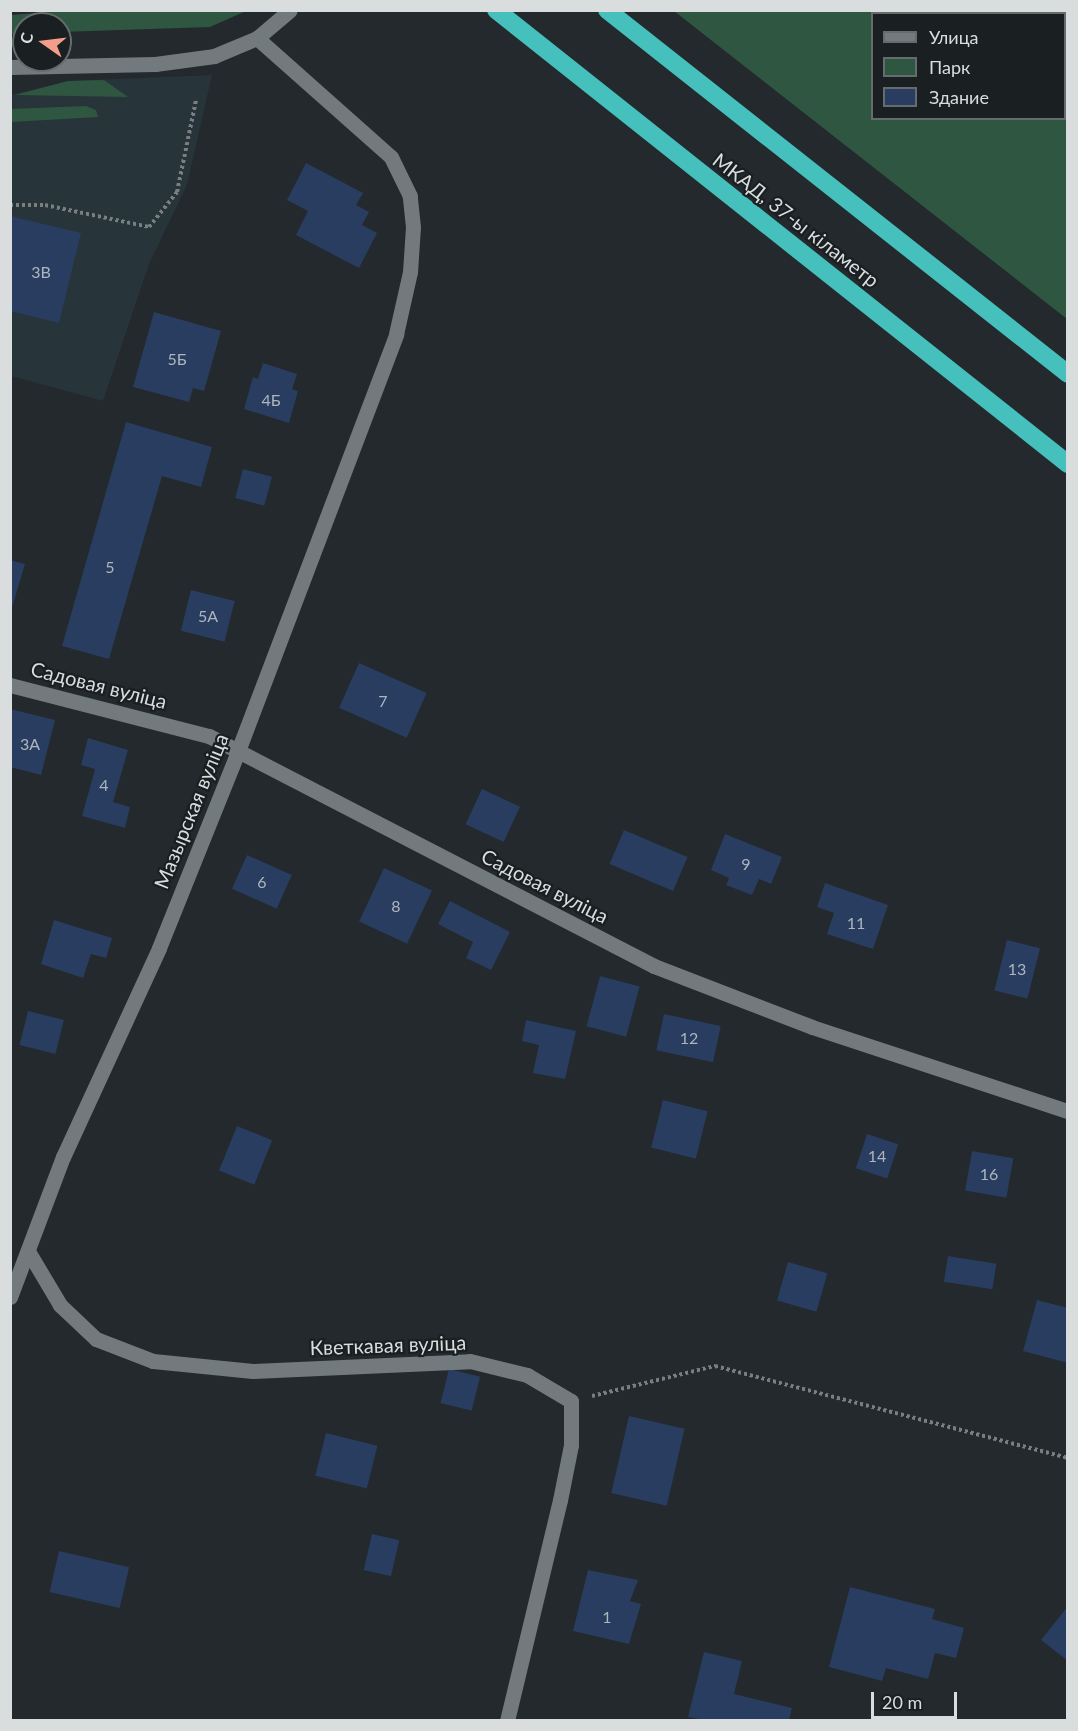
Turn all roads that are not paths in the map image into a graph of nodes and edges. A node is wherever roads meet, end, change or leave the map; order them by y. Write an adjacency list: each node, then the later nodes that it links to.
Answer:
1 (290, 10): 4 (street)
2 (496, 10): 7 (highway, МКАД, 37-ы кіламетр)
3 (607, 10): 6 (highway)
4 (257, 38): 5 (street); 9 (street, Мазырская вуліца)
5 (10, 67)
6 (1068, 374)
7 (1068, 464)
8 (10, 685): 9 (street, Садовая вуліца)
9 (238, 751): 10 (street, Садовая вуліца); 11 (street, Мазырская вуліца)
10 (1068, 1111)
11 (28, 1251): 12 (street, Мазырская вуліца); 13 (street, Кветкавая вуліца)
12 (10, 1297)
13 (507, 1720)

